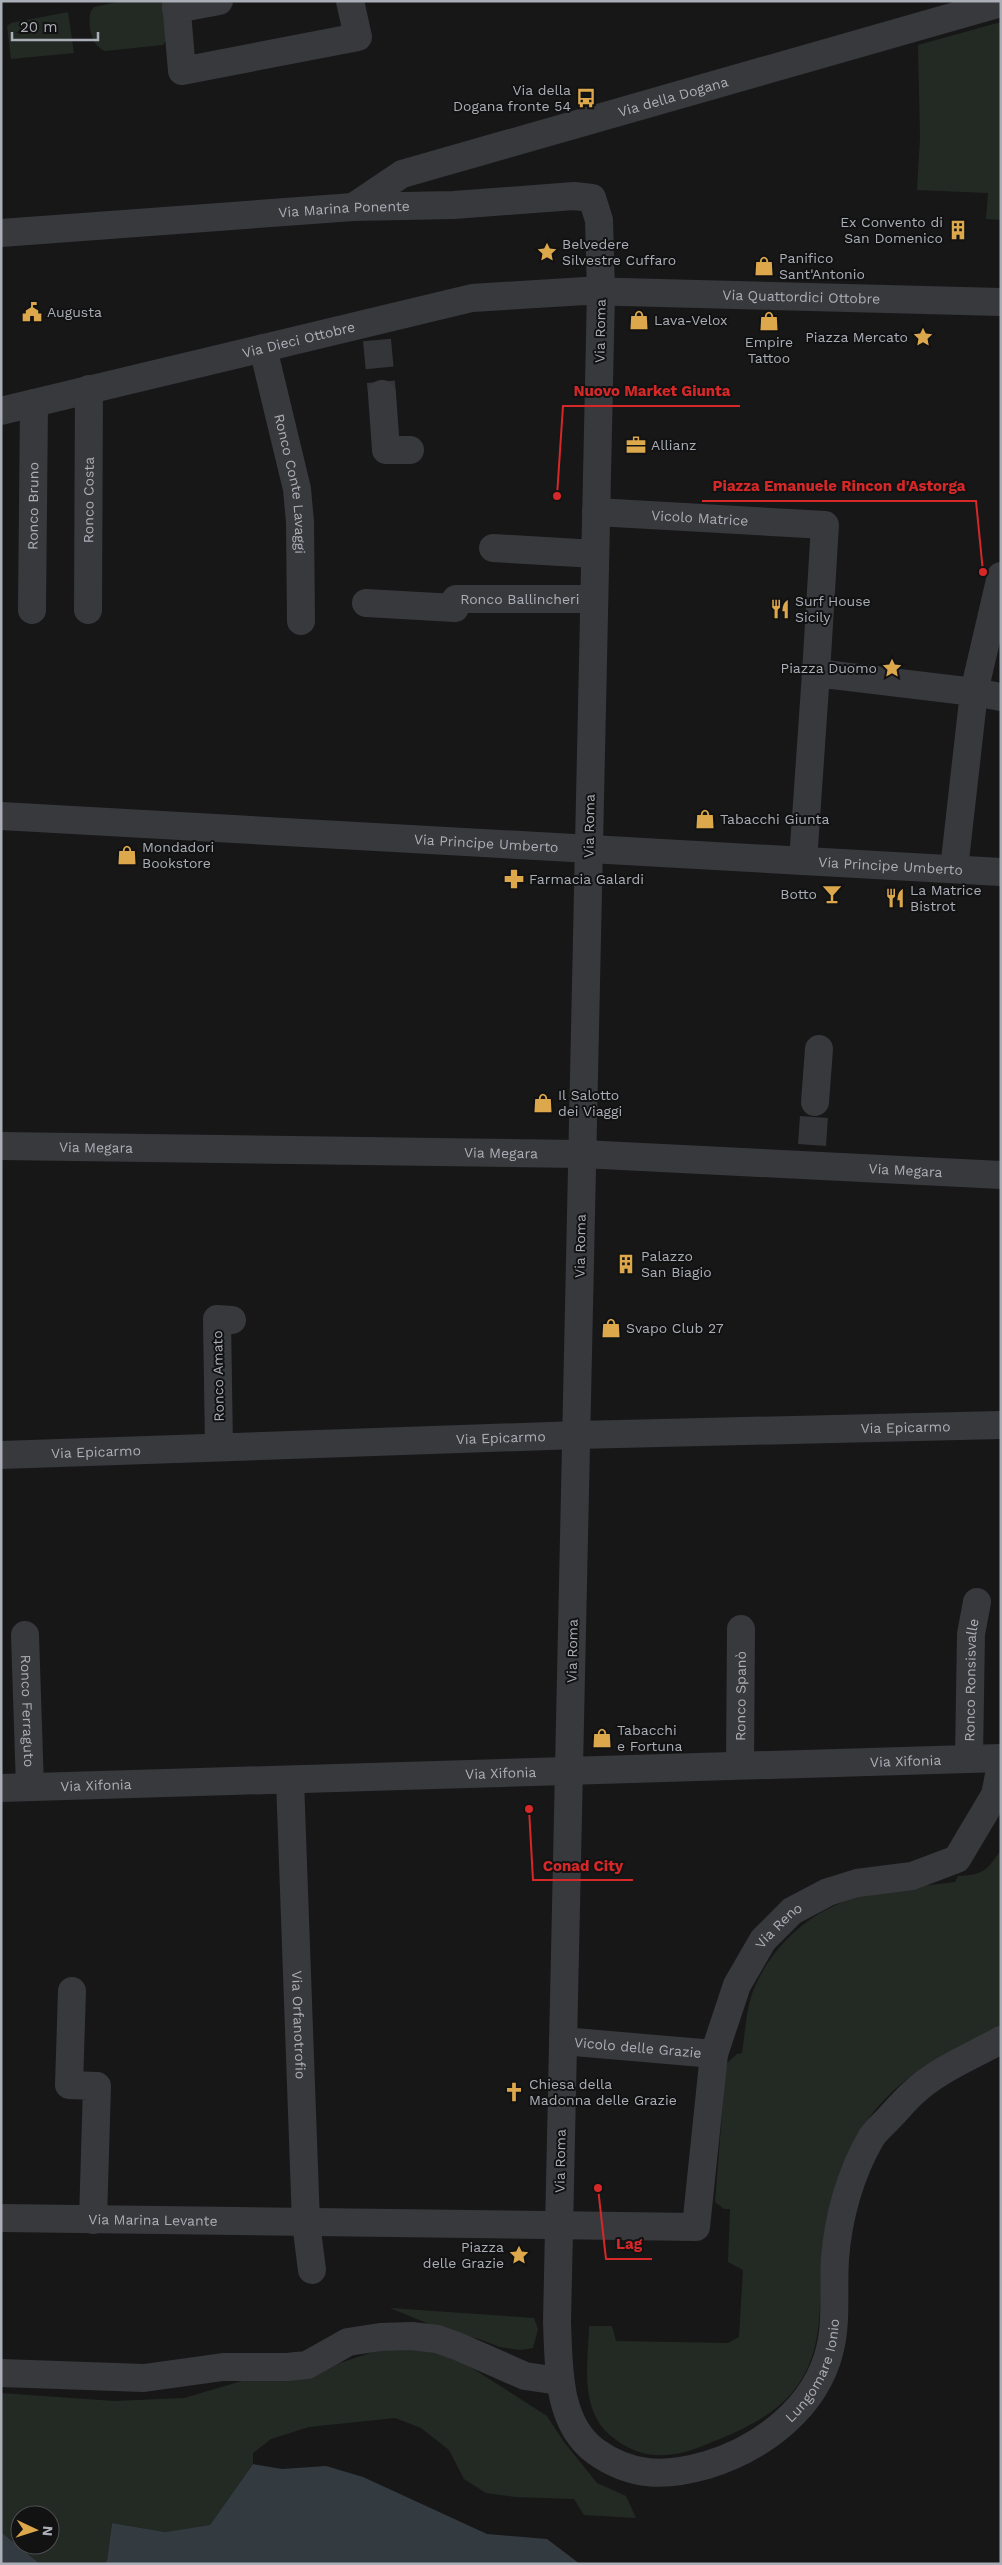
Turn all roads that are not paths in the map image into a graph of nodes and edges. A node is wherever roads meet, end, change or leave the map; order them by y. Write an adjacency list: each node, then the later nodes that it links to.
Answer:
1 (219, 1): 4 (street)
2 (350, 1): 4 (street)
3 (1001, 3): 5 (street, Via della Dogana)
4 (176, 5)
5 (353, 207): 6 (street, Via Marina Ponente); 7 (street, Via Marina Ponente)
6 (1, 232)
7 (601, 291): 8 (street, Via Quattordici Ottobre); 9 (street, Via Dieci Ottobre); 15 (street, Via Roma)
8 (1001, 302)
9 (263, 348): 10 (street, Via Dieci Ottobre); 23 (street, Ronco Conte Lavaggi)
10 (89, 389): 12 (street, Via Dieci Ottobre); 22 (street, Ronco Costa)
11 (382, 394): 14 (street)
12 (34, 403): 13 (street, Via Dieci Ottobre); 21 (street, Ronco Bruno)
13 (1, 411)
14 (410, 450)
15 (596, 512): 17 (street, Via Roma); 24 (street, Vicolo Matrice)
16 (493, 548): 17 (street)
17 (595, 554): 19 (street, Via Roma)
18 (1001, 576): 25 (street)
19 (594, 599): 20 (street, Ronco Ballincheri); 27 (street, Via Roma)
20 (366, 603)
21 (32, 610)
22 (88, 610)
23 (301, 621)
24 (816, 673): 25 (street); 28 (street)
25 (990, 695): 29 (street)
26 (1, 816): 27 (street, Via Principe Umberto)
27 (589, 849): 28 (street, Via Principe Umberto); 34 (street, Via Roma)
28 (803, 861): 29 (street, Via Principe Umberto)
29 (954, 869): 30 (street, Via Principe Umberto)
30 (1001, 872)
31 (818, 1049): 32 (street)
32 (815, 1102)
33 (1, 1146): 34 (street, Via Megara)
34 (582, 1154): 35 (street, Via Megara); 38 (street, Via Roma)
35 (1001, 1175)
36 (232, 1320): 39 (street, Ronco Amato)
37 (1001, 1425): 38 (street, Via Epicarmo)
38 (576, 1435): 39 (street, Via Epicarmo); 48 (street, Via Roma)
39 (219, 1447): 40 (street, Via Epicarmo)
40 (1, 1455)
41 (978, 1602): 44 (street, Ronco Ronsisvalle)
42 (740, 1629): 46 (street, Ronco Spanò)
43 (25, 1635): 50 (street, Ronco Ferraguto)
44 (970, 1758): 45 (street, Via Xifonia); 46 (street, Via Xifonia)
45 (1001, 1758)
46 (740, 1765): 48 (street, Via Xifonia)
47 (1001, 1765): 55 (street, Via Reno)
48 (569, 1769): 49 (street, Via Xifonia); 54 (street, Via Roma)
49 (290, 1780): 50 (street, Via Xifonia); 59 (street, Via Orfanotrofio)
50 (30, 1787): 51 (street, Via Xifonia)
51 (1, 1788)
52 (72, 1991): 58 (street)
53 (1001, 2040): 63 (street, Lungomare Ionio)
54 (563, 2041): 55 (street, Vicolo delle Grazie); 56 (street, Via Roma)
55 (714, 2054): 56 (street, Via Reno)
56 (559, 2213): 59 (street, Via Marina Levante); 61 (street, Via Roma)
57 (1, 2218): 58 (street, Via Marina Levante)
58 (93, 2220): 59 (street, Via Marina Levante)
59 (306, 2223): 60 (street, Via Orfanotrofio)
60 (312, 2270)
61 (557, 2322): 63 (street, Lungomare Ionio)
62 (1, 2373): 63 (street)
63 (559, 2381)

